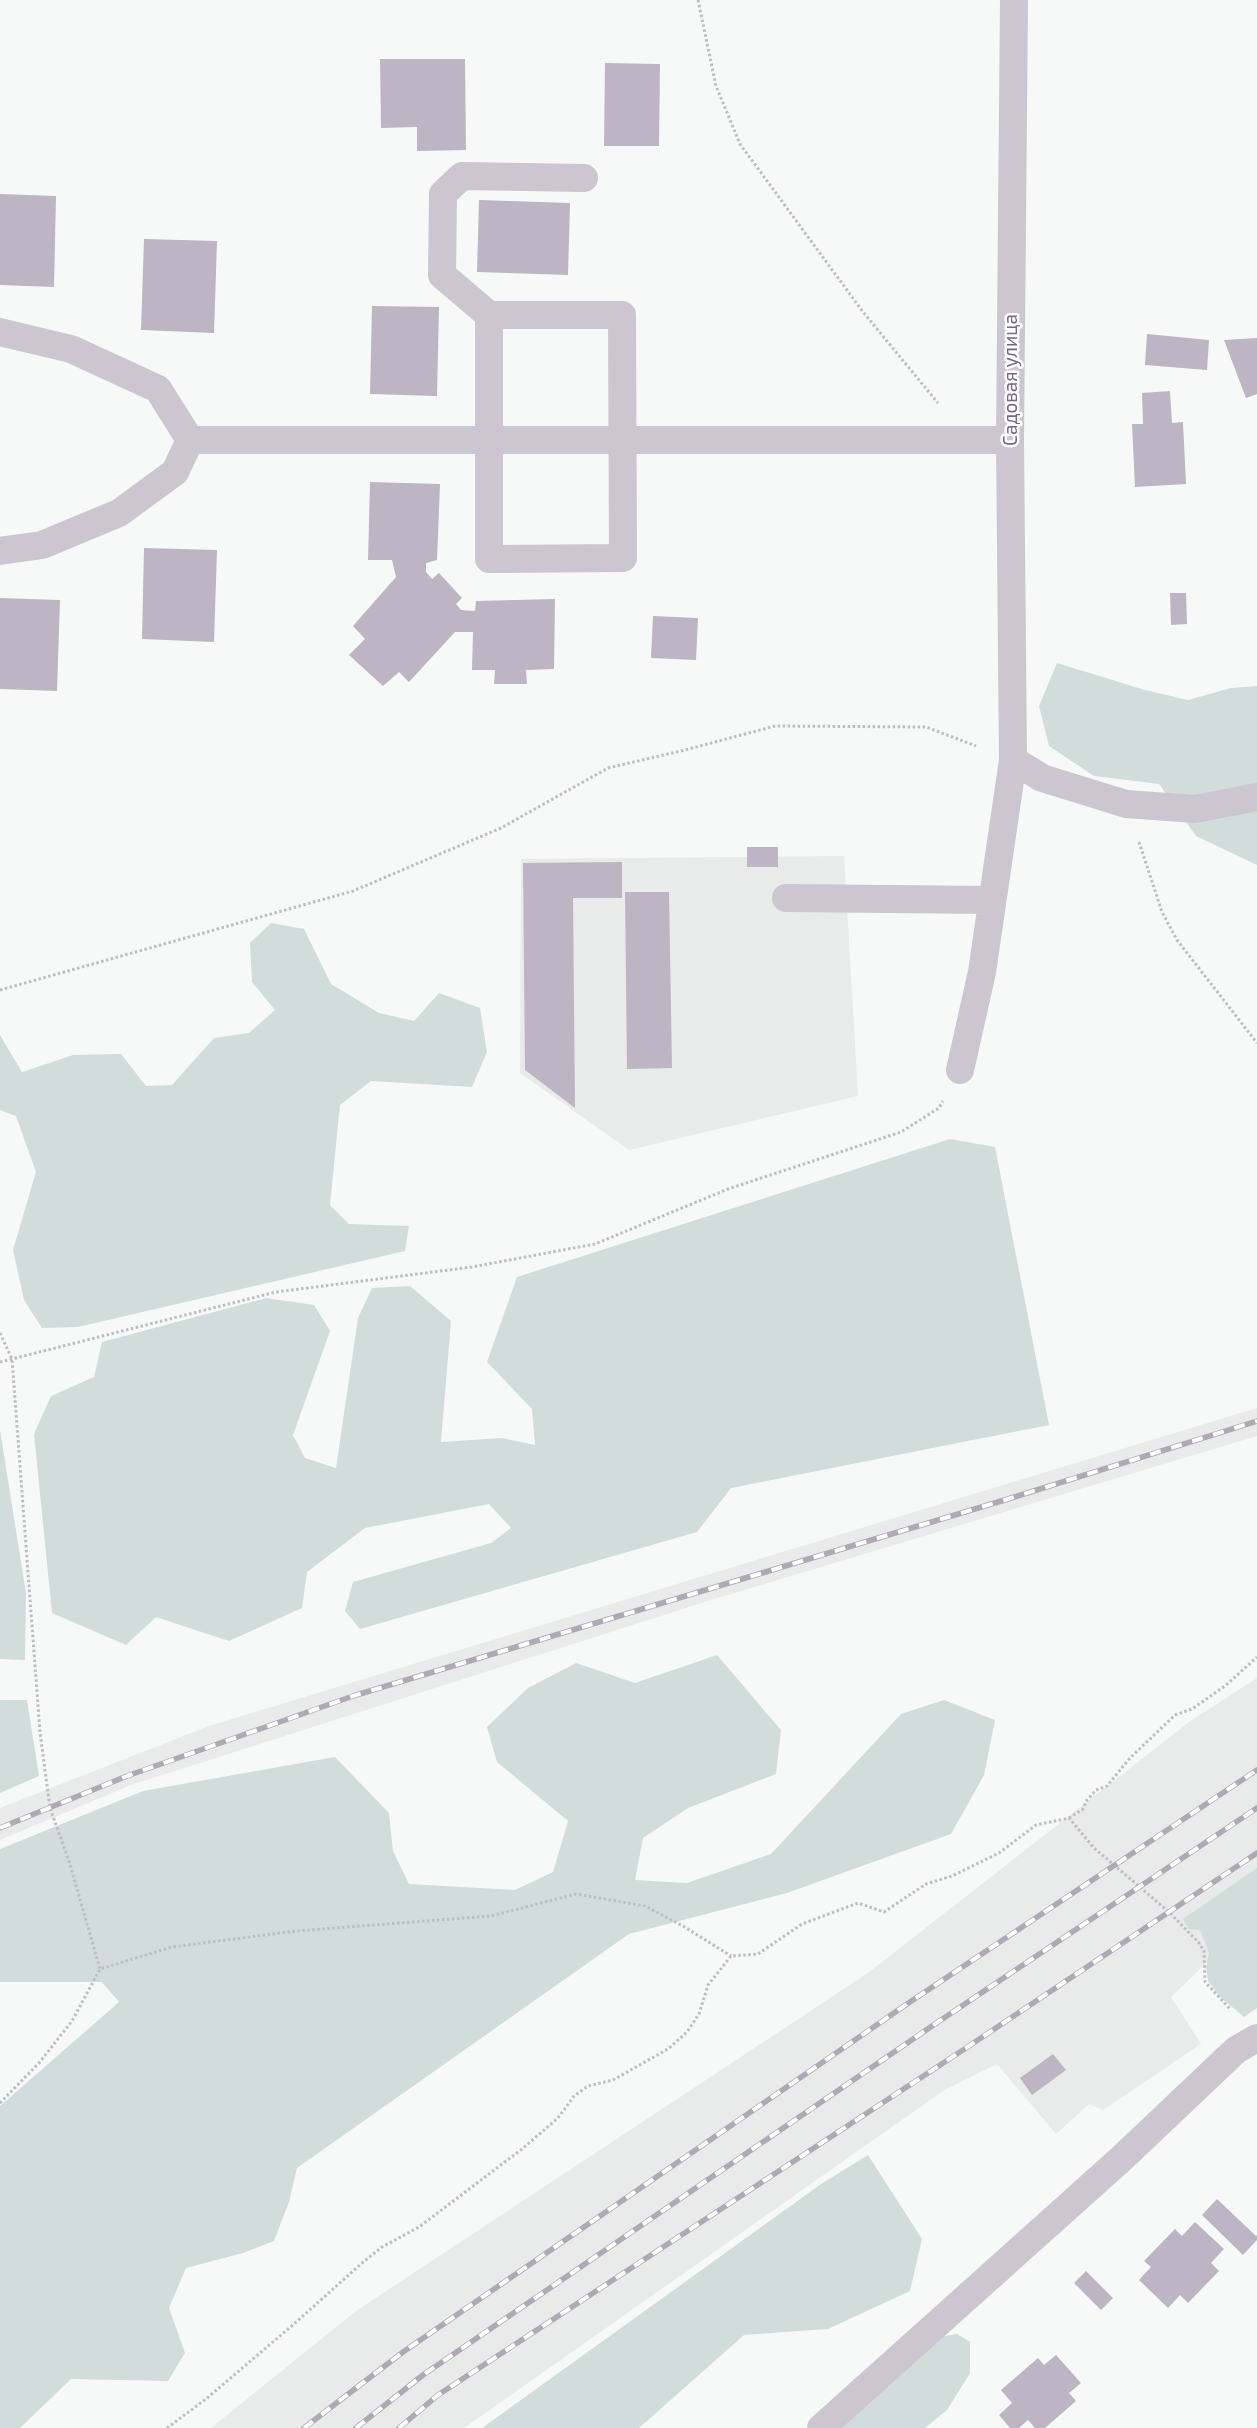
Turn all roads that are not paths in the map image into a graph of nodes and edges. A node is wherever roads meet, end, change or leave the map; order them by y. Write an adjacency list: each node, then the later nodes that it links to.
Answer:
1 (1014, 0): 8 (street, Садовая улица)
2 (584, 178): 3 (street)
3 (489, 315): 6 (street); 7 (street)
4 (0, 332): 5 (street)
5 (190, 440): 6 (street); 9 (street)
6 (489, 440): 7 (street); 7 (street)
7 (622, 440): 8 (street)
8 (1010, 440): 10 (street, Садовая улица)
9 (0, 550)
10 (1013, 760): 11 (street); 13 (street, Садовая улица)
11 (1257, 797)
12 (786, 898): 13 (street)
13 (992, 900): 14 (street, Садовая улица)
14 (960, 1070)
15 (1257, 2038): 16 (street)
16 (821, 2428)

